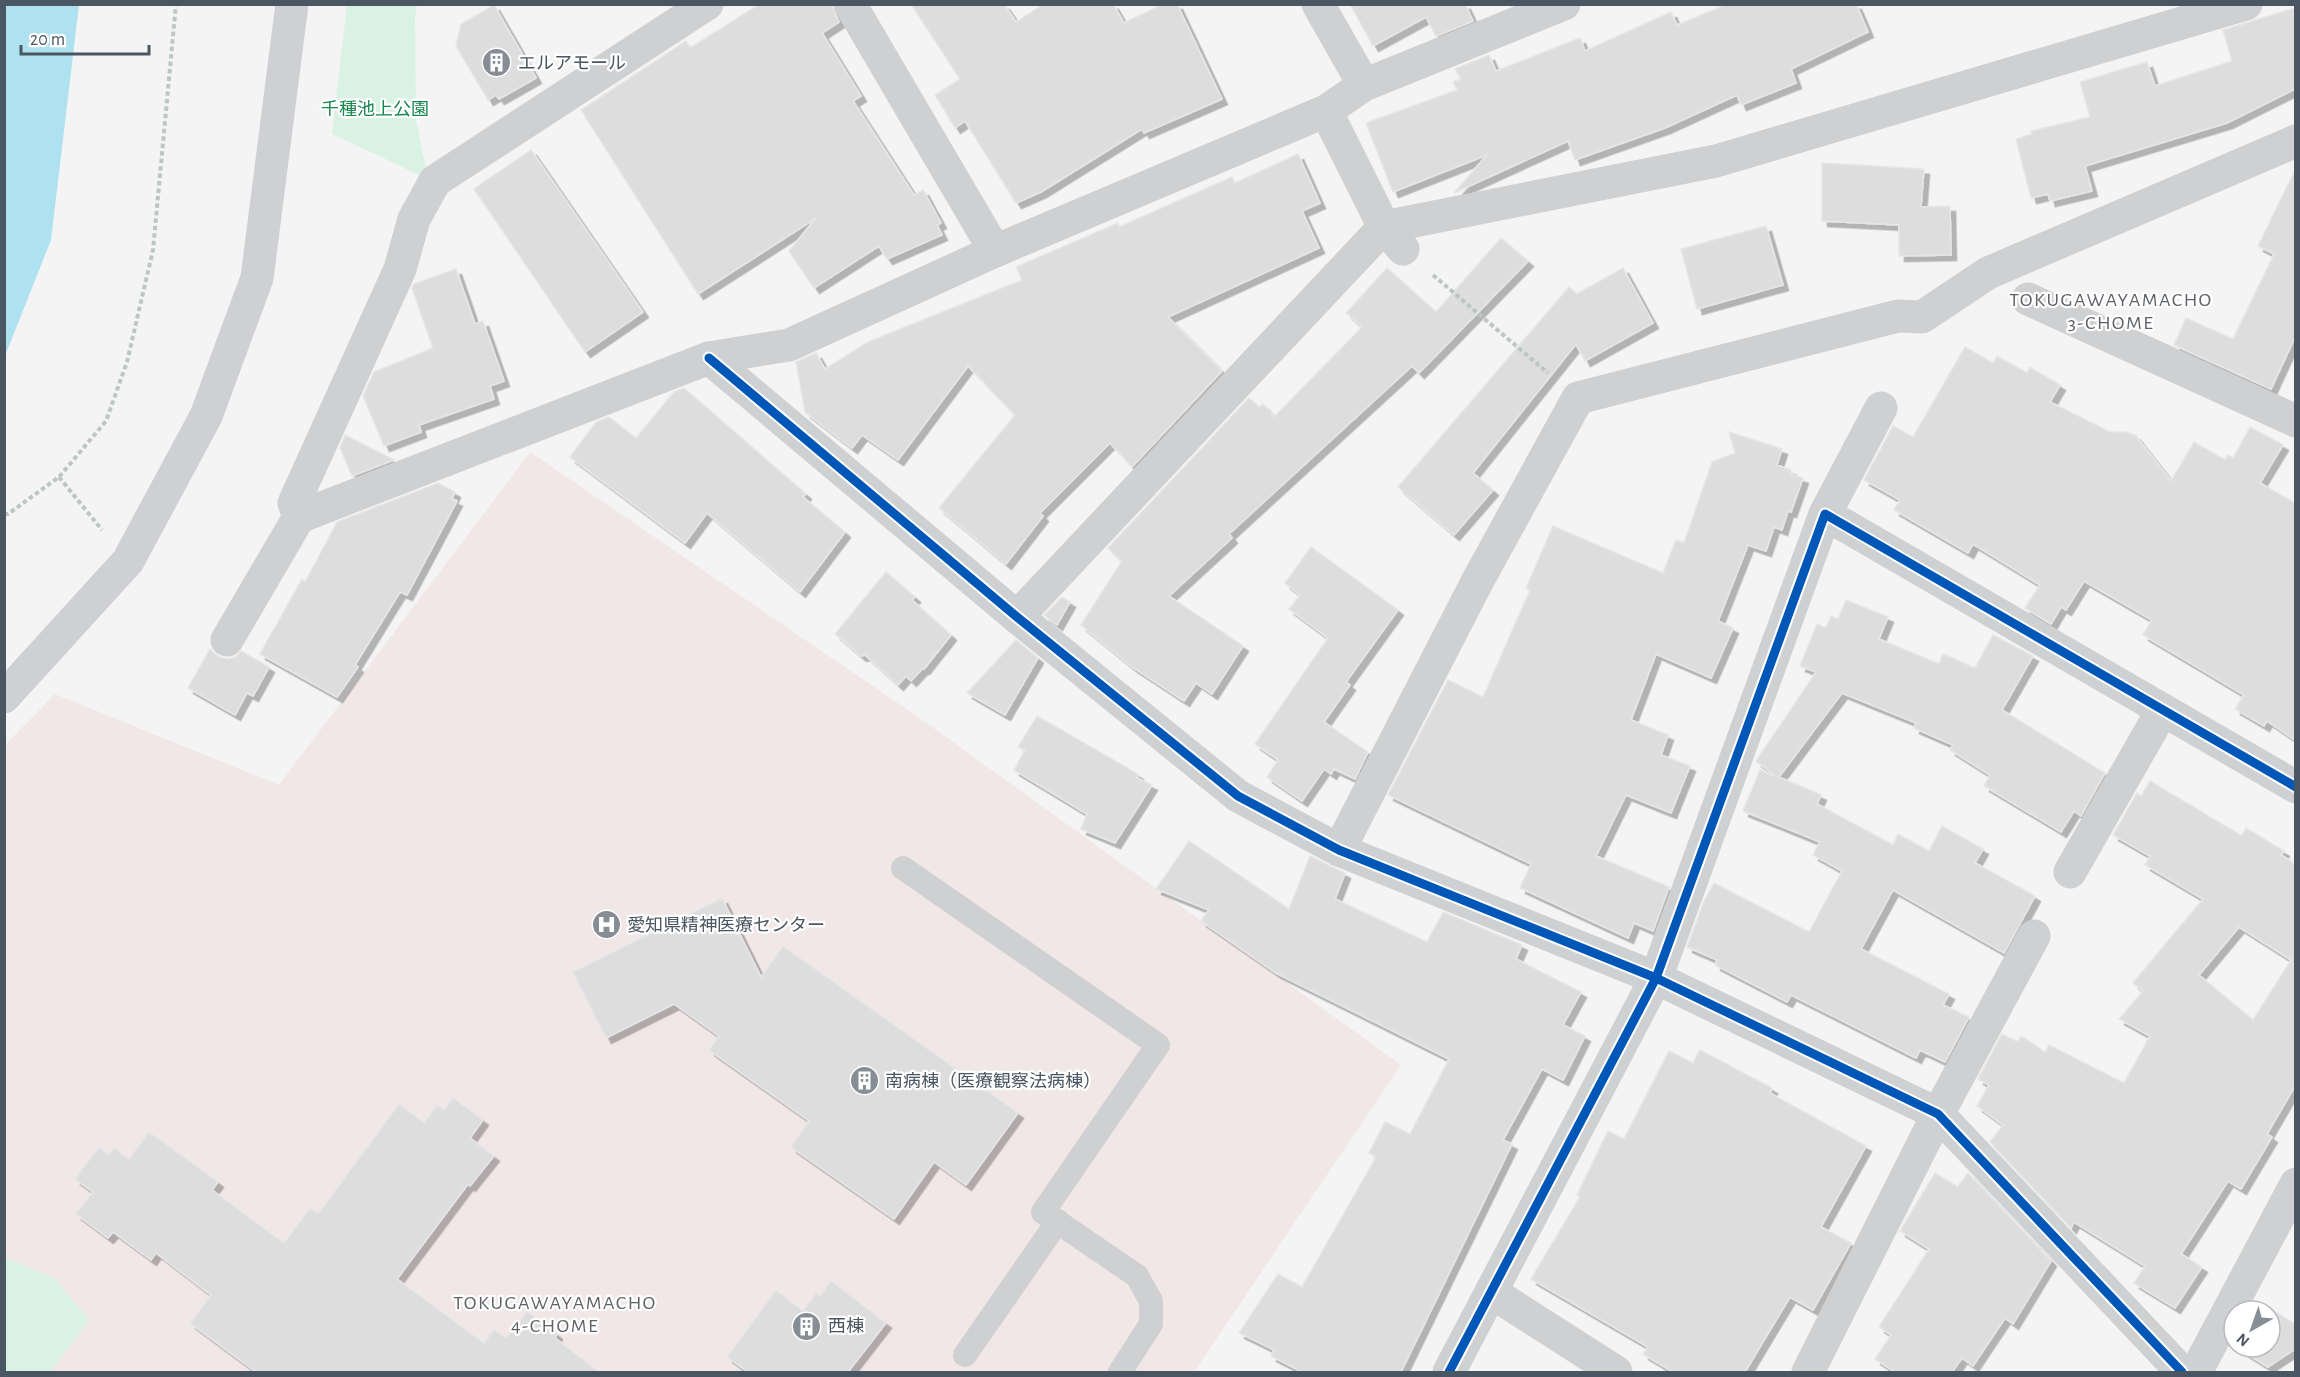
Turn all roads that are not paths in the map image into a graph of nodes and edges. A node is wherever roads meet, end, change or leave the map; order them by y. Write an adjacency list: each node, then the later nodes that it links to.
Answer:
1 (292, 4): 20 (street)
2 (707, 4): 17 (street)
3 (850, 4): 11 (street)
4 (1318, 4): 7 (street)
5 (1564, 4): 7 (street)
6 (2227, 7): 10 (street)
7 (1364, 85): 8 (street)
8 (1326, 111): 10 (street); 11 (street)
9 (2295, 141): 23 (street)
10 (1394, 238): 18 (street)
11 (995, 251): 13 (street)
12 (2028, 299): 15 (street)
13 (710, 358): 17 (street); 18 (street)
14 (1881, 408): 16 (street)
15 (2295, 421)
16 (1826, 514): 21 (street); 27 (street)
17 (299, 517): 19 (street)
18 (1017, 617): 23 (street)
19 (227, 640)
20 (4, 697)
21 (2162, 711): 22 (street); 25 (street)
22 (2295, 786)
23 (1339, 850): 27 (street)
24 (903, 868): 30 (lane)
25 (2070, 872)
26 (2034, 936): 28 (street)
27 (1656, 978): 28 (street); 31 (street)
28 (1938, 1114): 36 (street); 37 (street)
29 (2295, 1184): 38 (street)
30 (1058, 1221): 32 (lane); 33 (lane)
31 (1491, 1292): 34 (street); 35 (street)
32 (965, 1355)
33 (1120, 1372)
34 (1449, 1372)
35 (1616, 1372)
36 (1808, 1372)
37 (2182, 1372)
38 (2196, 1372)

